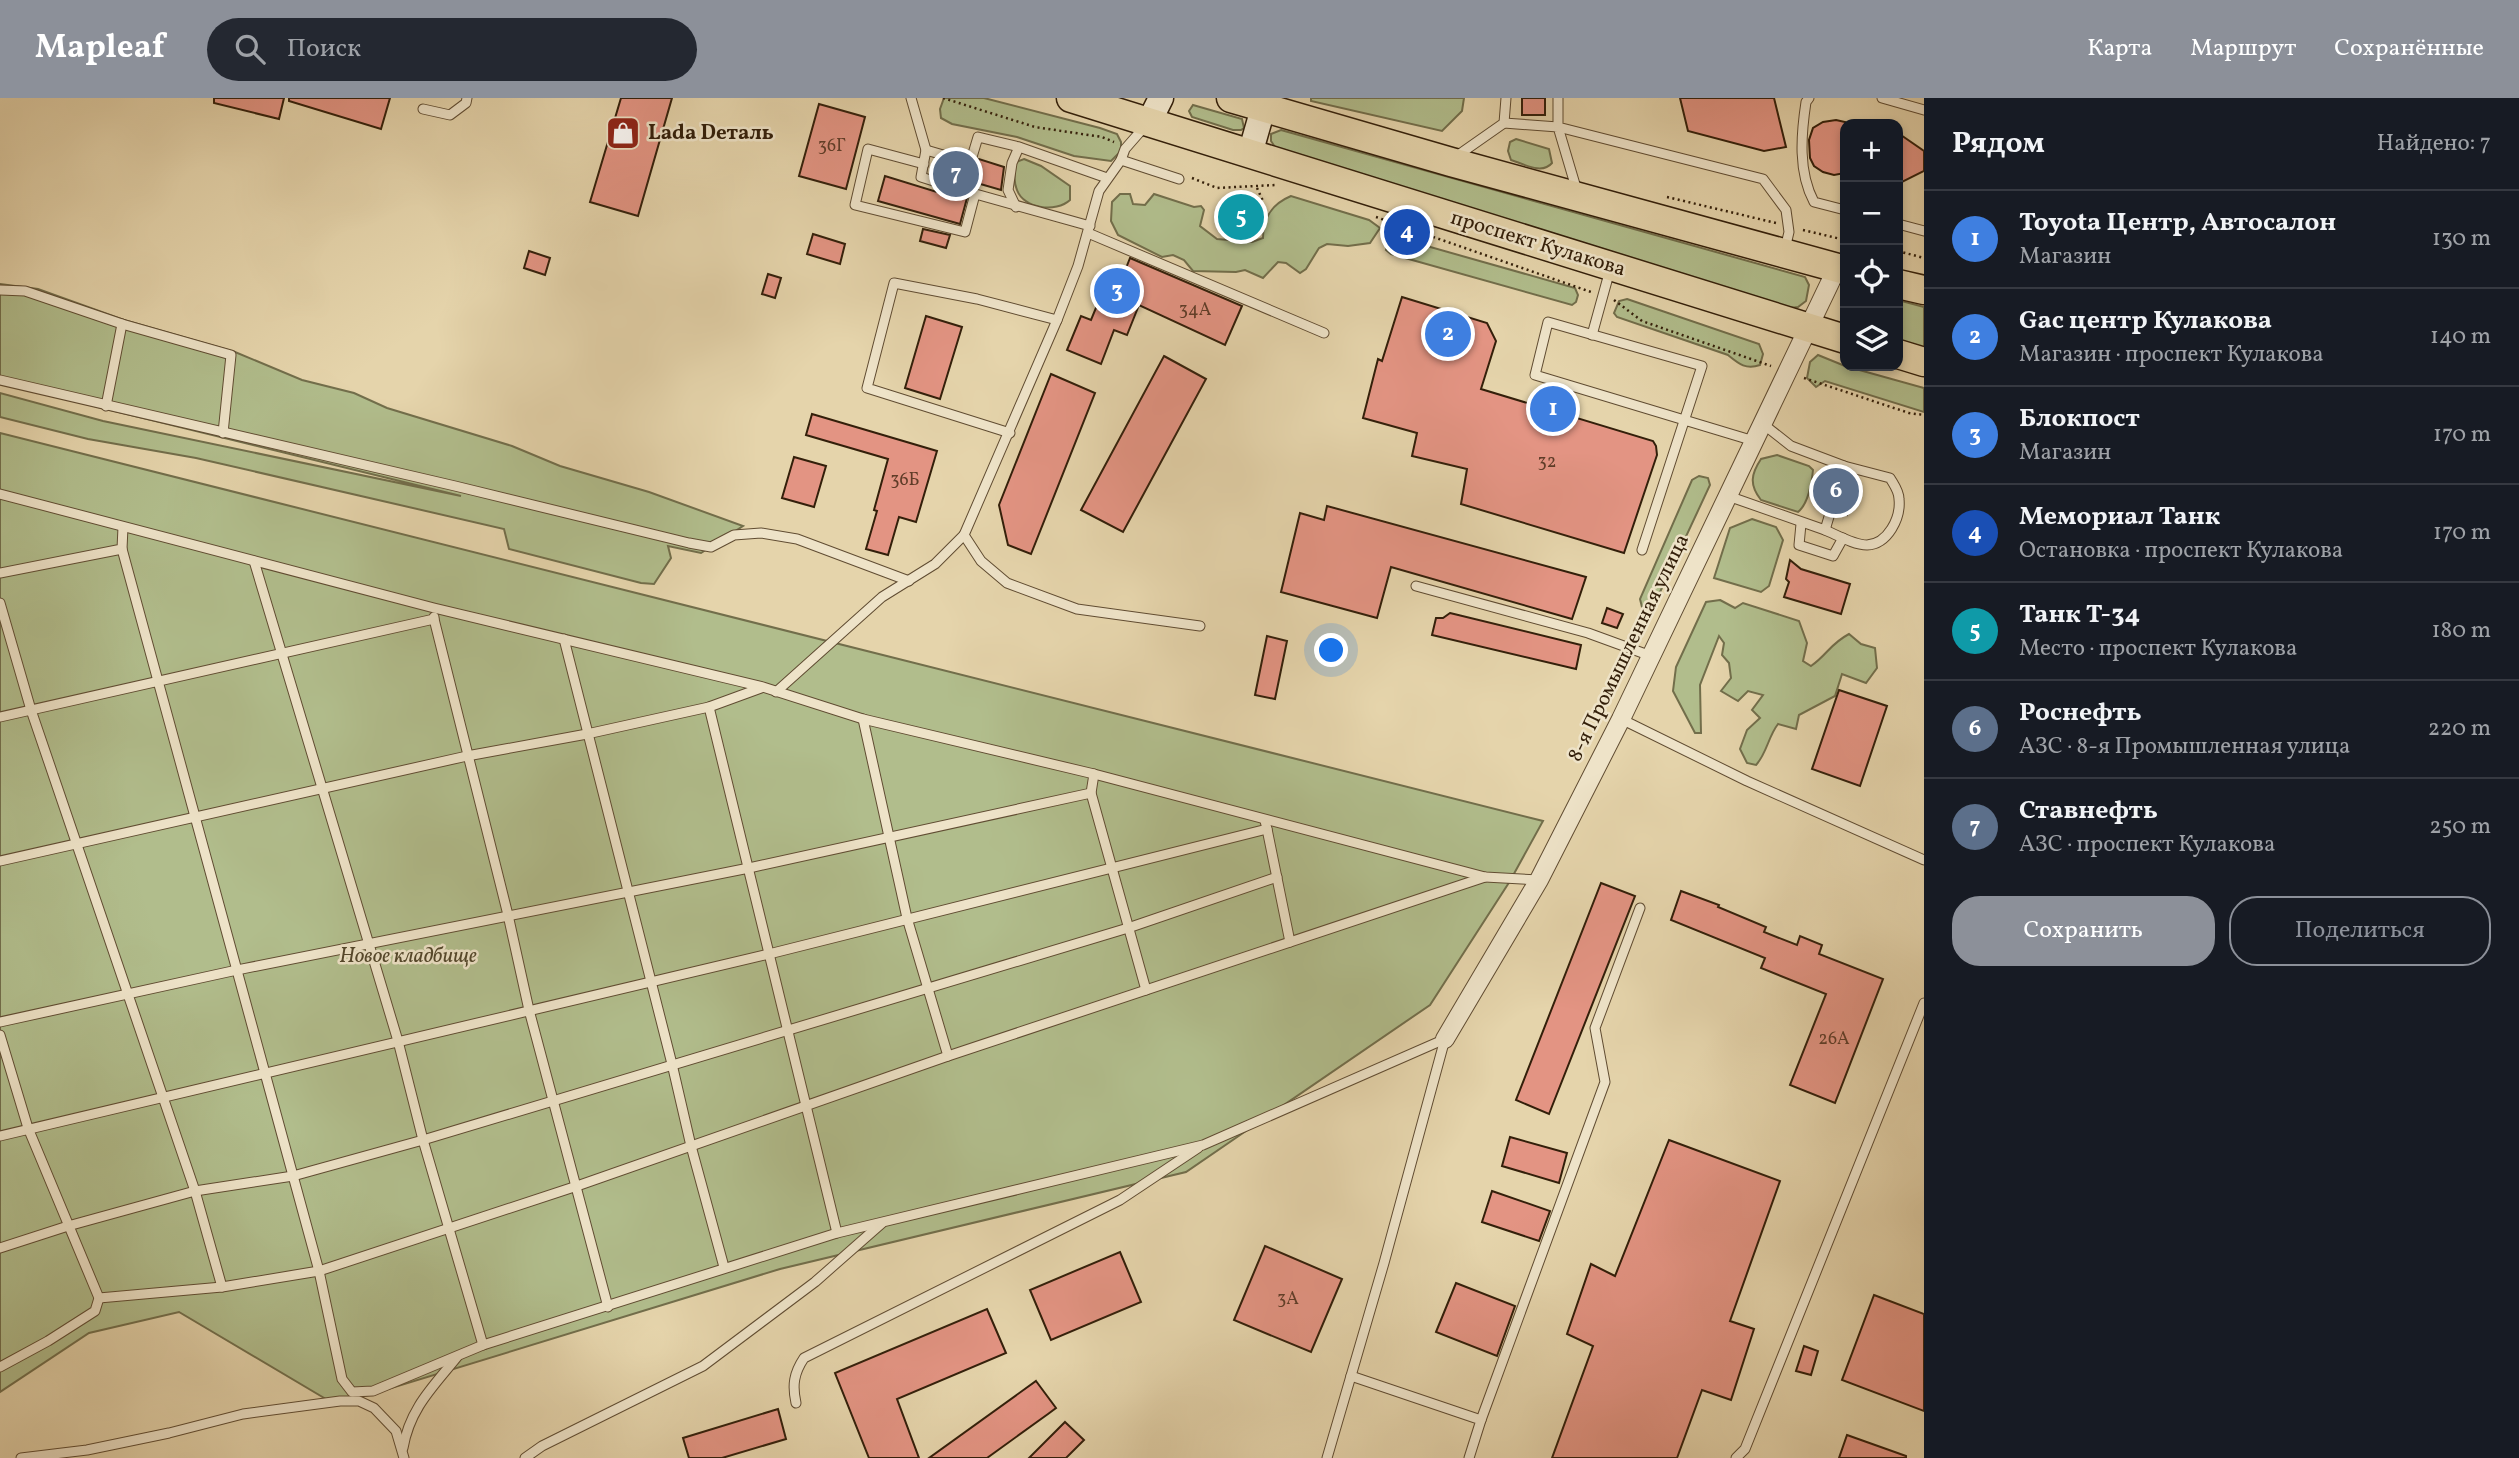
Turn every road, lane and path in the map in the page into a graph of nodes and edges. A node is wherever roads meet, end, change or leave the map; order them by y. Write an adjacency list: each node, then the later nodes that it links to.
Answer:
1 (467, 98): 11 (lane)
2 (911, 98): 18 (lane)
3 (943, 98): 16 (path)
4 (1071, 98): 12 (main road, проспект Кулакова)
5 (1231, 98): 10 (main road)
6 (1506, 98): 14 (lane)
7 (1558, 98): 15 (lane)
8 (1809, 98): 32 (lane)
9 (1882, 98): 13 (lane)
10 (1265, 103): 19 (main road); 23 (main road)
11 (423, 109)
12 (1155, 110): 19 (main road, проспект Кулакова); 22 (lane)
13 (1924, 110)
14 (1504, 123): 15 (lane); 23 (lane)
15 (1558, 127): 29 (lane); 37 (lane)
16 (1102, 137)
17 (1019, 147): 21 (lane); 25 (lane); 31 (lane)
18 (926, 150): 20 (lane); 24 (lane)
19 (1250, 154): 39 (main road, проспект Кулакова)
20 (950, 157)
21 (972, 158)
22 (1121, 159): 25 (lane); 26 (lane)
23 (1451, 162): 29 (main road)
24 (923, 164): 27 (lane); 31 (lane)
25 (1107, 178): 34 (lane)
26 (1179, 179)
27 (943, 184)
28 (1257, 188): 30 (path)
29 (1578, 197): 37 (main road)
30 (1263, 201)
31 (1016, 207): 34 (lane)
32 (1840, 209)
33 (1903, 225): 35 (lane)
34 (1089, 229): 45 (lane); 48 (lane)
35 (1924, 231)
36 (1903, 252): 38 (path)
37 (1783, 254): 40 (main road)
38 (1924, 258)
39 (1611, 266): 47 (main road, проспект Кулакова); 49 (lane)
40 (1840, 266)
41 (1840, 268): 47 (street, 8-я Промышленная улица)
42 (1903, 285): 44 (main road)
43 (0, 290): 46 (lane)
44 (1924, 290)
45 (1057, 320): 58 (lane); 58 (lane)
46 (122, 324): 54 (lane); 57 (lane)
47 (1810, 328): 50 (main road, проспект Кулакова); 56 (street, 8-я Промышленная улица)
48 (1324, 333)
49 (1592, 335): 55 (lane); 55 (lane)
50 (1840, 337)
51 (1903, 356): 52 (main road)
52 (1924, 362)
53 (0, 380): 54 (lane)
54 (106, 405): 57 (lane)
55 (1685, 418): 59 (lane); 71 (lane)
56 (1763, 424): 59 (street, 8-я Промышленная улица); 60 (lane)
57 (223, 433): 74 (lane)
58 (1010, 433): 68 (lane)
59 (1754, 441): 63 (street, 8-я Промышленная улица)
60 (1844, 466): 62 (lane); 69 (lane)
61 (0, 494): 66 (lane)
62 (1836, 494)
63 (1728, 496): 65 (lane); 82 (street, 8-я Промышленная улица)
64 (1830, 510): 67 (lane)
65 (1801, 523): 67 (lane); 69 (lane)
66 (123, 527): 70 (lane); 72 (lane)
67 (1825, 530): 69 (lane)
68 (964, 535): 74 (lane); 79 (lane)
69 (1843, 538)
70 (122, 549): 73 (lane); 83 (lane)
71 (1642, 550)
72 (254, 561): 77 (lane); 81 (lane)
73 (0, 573)
74 (909, 581): 85 (lane)
75 (1416, 586): 82 (lane)
76 (0, 603): 87 (lane)
77 (434, 608): 78 (lane); 80 (lane)
78 (434, 619): 81 (lane); 92 (lane)
79 (1200, 626)
80 (564, 639): 84 (lane); 91 (lane)
81 (283, 654): 83 (lane); 94 (lane)
82 (1651, 656): 90 (street, 8-я Промышленная улица)
83 (159, 682): 87 (lane); 96 (lane)
84 (763, 687): 85 (lane); 86 (lane)
85 (776, 692): 89 (lane)
86 (709, 707): 91 (lane); 102 (lane)
87 (31, 710): 88 (lane); 99 (lane)
88 (0, 717)
89 (863, 719): 93 (lane); 98 (lane)
90 (1621, 719): 100 (lane); 106 (street, 8-я Промышленная улица)
91 (587, 734): 92 (lane); 107 (lane)
92 (467, 756): 94 (lane); 109 (lane)
93 (1094, 774): 95 (lane); 97 (lane)
94 (323, 789): 96 (lane); 113 (lane)
95 (1091, 793): 98 (lane); 103 (lane)
96 (195, 817): 99 (lane); 115 (lane)
97 (1266, 825): 103 (lane); 104 (lane); 105 (lane)
98 (889, 836): 102 (lane); 110 (lane)
99 (76, 844): 101 (lane); 119 (lane)
100 (1924, 860)
101 (0, 861)
102 (749, 868): 107 (lane); 114 (lane)
103 (1112, 869): 110 (lane); 111 (lane)
104 (1277, 877): 111 (lane); 112 (lane)
105 (1485, 877): 106 (lane); 112 (lane)
106 (1539, 880): 125 (street, 8-я Промышленная улица)
107 (628, 891): 109 (lane); 116 (lane)
108 (1640, 908): 158 (lane)
109 (508, 915): 113 (lane); 121 (lane)
110 (907, 918): 114 (lane); 117 (lane)
111 (1128, 928): 117 (lane); 118 (lane)
112 (1290, 942): 118 (lane)
113 (369, 944): 115 (lane); 126 (lane)
114 (769, 954): 116 (lane); 123 (lane)
115 (237, 970): 119 (lane); 129 (lane)
116 (650, 980): 121 (lane); 128 (lane)
117 (926, 988): 123 (lane); 127 (lane)
118 (1146, 990): 127 (lane)
119 (128, 994): 122 (lane); 130 (lane)
120 (1924, 1003): 164 (lane)
121 (529, 1010): 126 (lane); 131 (lane)
122 (0, 1021)
123 (787, 1030): 128 (lane); 132 (lane)
124 (0, 1035): 133 (lane)
125 (1445, 1039): 136 (lane); 154 (lane)
126 (398, 1041): 129 (lane); 135 (lane)
127 (948, 1056): 132 (lane)
128 (672, 1064): 131 (lane); 137 (lane)
129 (265, 1075): 130 (lane); 138 (lane)
130 (162, 1099): 133 (lane); 140 (lane)
131 (553, 1100): 135 (lane); 139 (lane)
132 (805, 1107): 137 (lane); 144 (lane)
133 (28, 1128): 134 (lane); 142 (lane)
134 (0, 1136)
135 (423, 1140): 138 (lane); 143 (lane)
136 (1203, 1145): 141 (lane); 156 (lane)
137 (691, 1146): 139 (lane); 146 (lane)
138 (293, 1176): 140 (lane); 147 (lane)
139 (577, 1186): 143 (lane); 150 (lane)
140 (195, 1191): 142 (lane); 148 (lane)
141 (883, 1222): 144 (lane); 161 (lane)
142 (68, 1226): 145 (lane); 149 (lane)
143 (449, 1229): 147 (lane); 151 (lane)
144 (836, 1233): 146 (lane)
145 (0, 1248)
146 (724, 1267): 150 (lane)
147 (319, 1271): 148 (lane); 155 (lane)
148 (222, 1287): 149 (lane)
149 (99, 1298): 153 (lane)
150 (608, 1307): 151 (lane)
151 (483, 1345): 152 (lane)
152 (458, 1356): 155 (lane); 159 (lane)
153 (0, 1367)
154 (1351, 1376): 158 (lane); 162 (lane)
155 (352, 1392): 157 (lane)
156 (796, 1403)
157 (374, 1408): 159 (lane); 160 (lane)
158 (1481, 1420): 163 (lane)
159 (404, 1454)
160 (20, 1458)
161 (525, 1458)
162 (1327, 1458)
163 (1469, 1458)
164 (1736, 1458)

